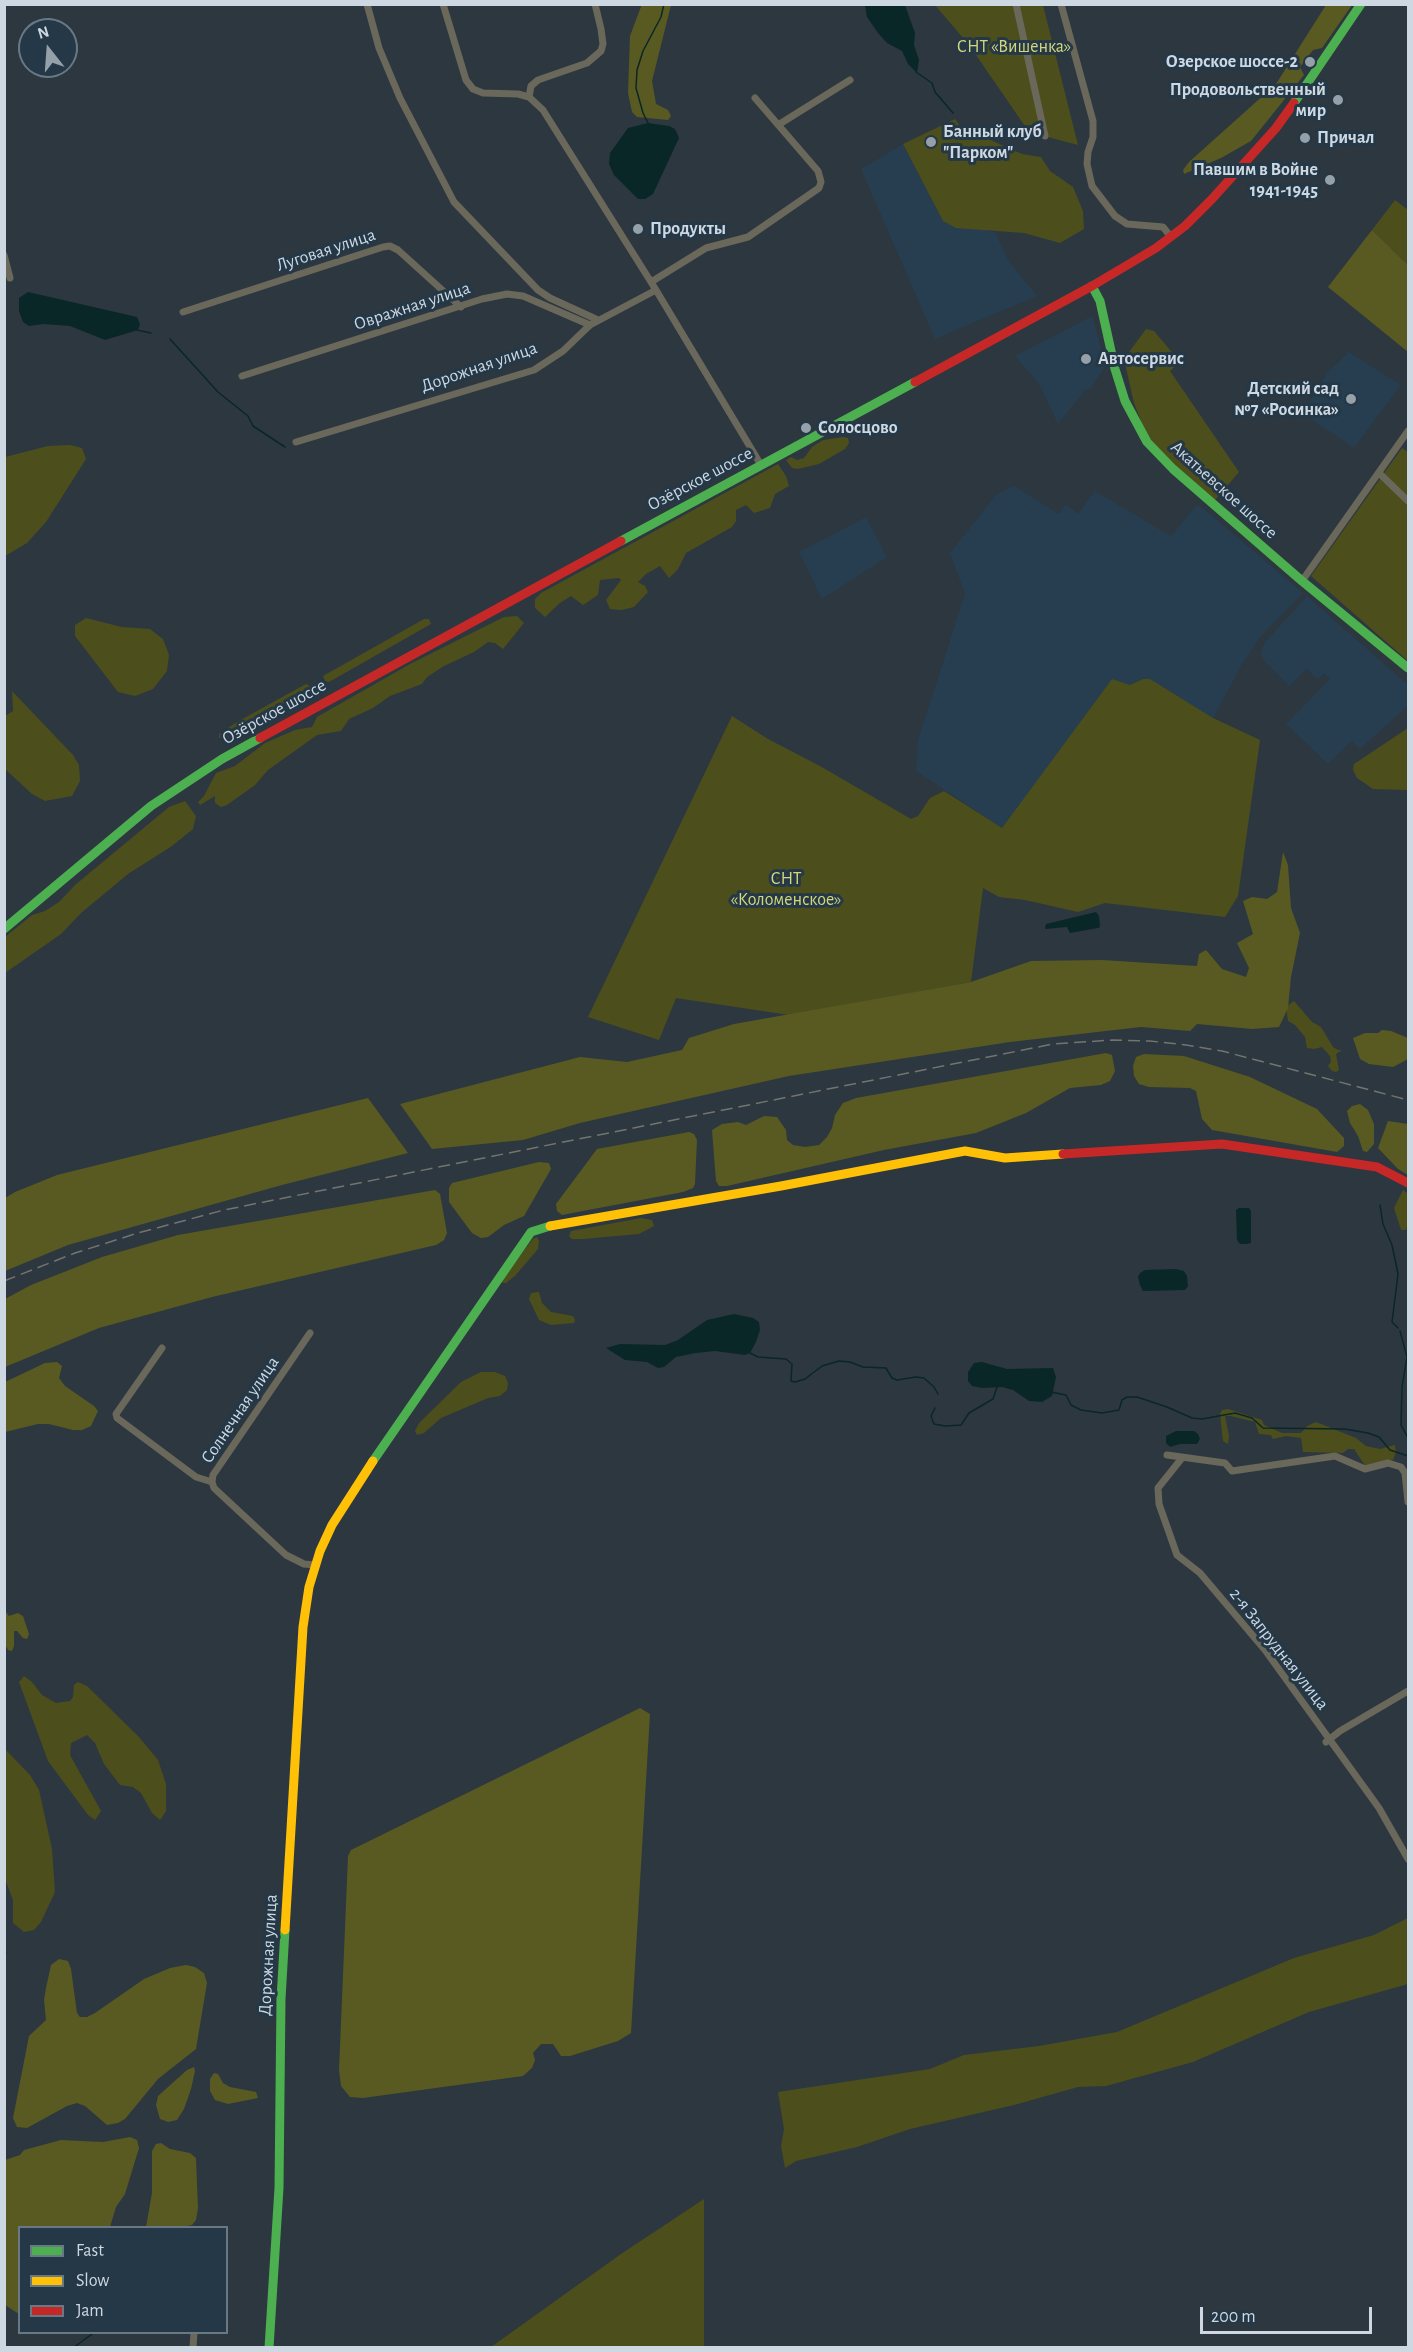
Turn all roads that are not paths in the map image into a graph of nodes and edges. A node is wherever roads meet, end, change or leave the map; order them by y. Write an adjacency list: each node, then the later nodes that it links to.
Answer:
1 (367, 4): 20 (street)
2 (443, 4): 8 (street)
3 (595, 4): 8 (street)
4 (1016, 4): 11 (street)
5 (1060, 4): 12 (street)
6 (1361, 4): 12 (main road, Озёрское шоссе)
7 (850, 80): 10 (street)
8 (529, 97): 15 (street)
9 (755, 98): 10 (street)
10 (778, 125): 15 (street)
11 (1045, 136)
12 (1171, 237): 16 (main road, Озёрское шоссе)
13 (4, 255): 14 (street)
14 (10, 278)
15 (651, 282): 17 (street)
16 (1092, 286): 25 (main road, Озёрское шоссе); 28 (main road, Акатьевское шоссе)
17 (656, 290): 20 (street, Дорожная улица); 25 (street)
18 (461, 307): 19 (street, Луговая улица); 21 (street, Овражная улица); 22 (street, Овражная улица)
19 (183, 312)
20 (598, 320): 21 (street, Дорожная улица)
21 (590, 325): 24 (street, Дорожная улица)
22 (242, 376)
23 (1408, 431): 26 (street)
24 (296, 442)
25 (761, 465): 30 (main road, Озёрское шоссе)
26 (1379, 473): 27 (street); 28 (street)
27 (1408, 501)
28 (1302, 581): 29 (main road, Акатьевское шоссе)
29 (1408, 668)
30 (4, 929)
31 (1408, 1183): 38 (main road, Дорожная улица)
32 (310, 1333): 36 (street, Солнечная улица)
33 (162, 1348): 36 (street)
34 (1167, 1455): 35 (street)
35 (1182, 1458): 37 (street); 40 (street, 2-я Запрудная улица)
36 (212, 1482): 38 (street, Солнечная улица)
37 (1408, 1502)
38 (315, 1565): 42 (main road, Дорожная улица)
39 (1408, 1691): 40 (street)
40 (1328, 1740): 41 (street, 2-я Запрудная улица)
41 (1408, 1859)
42 (269, 2348)

